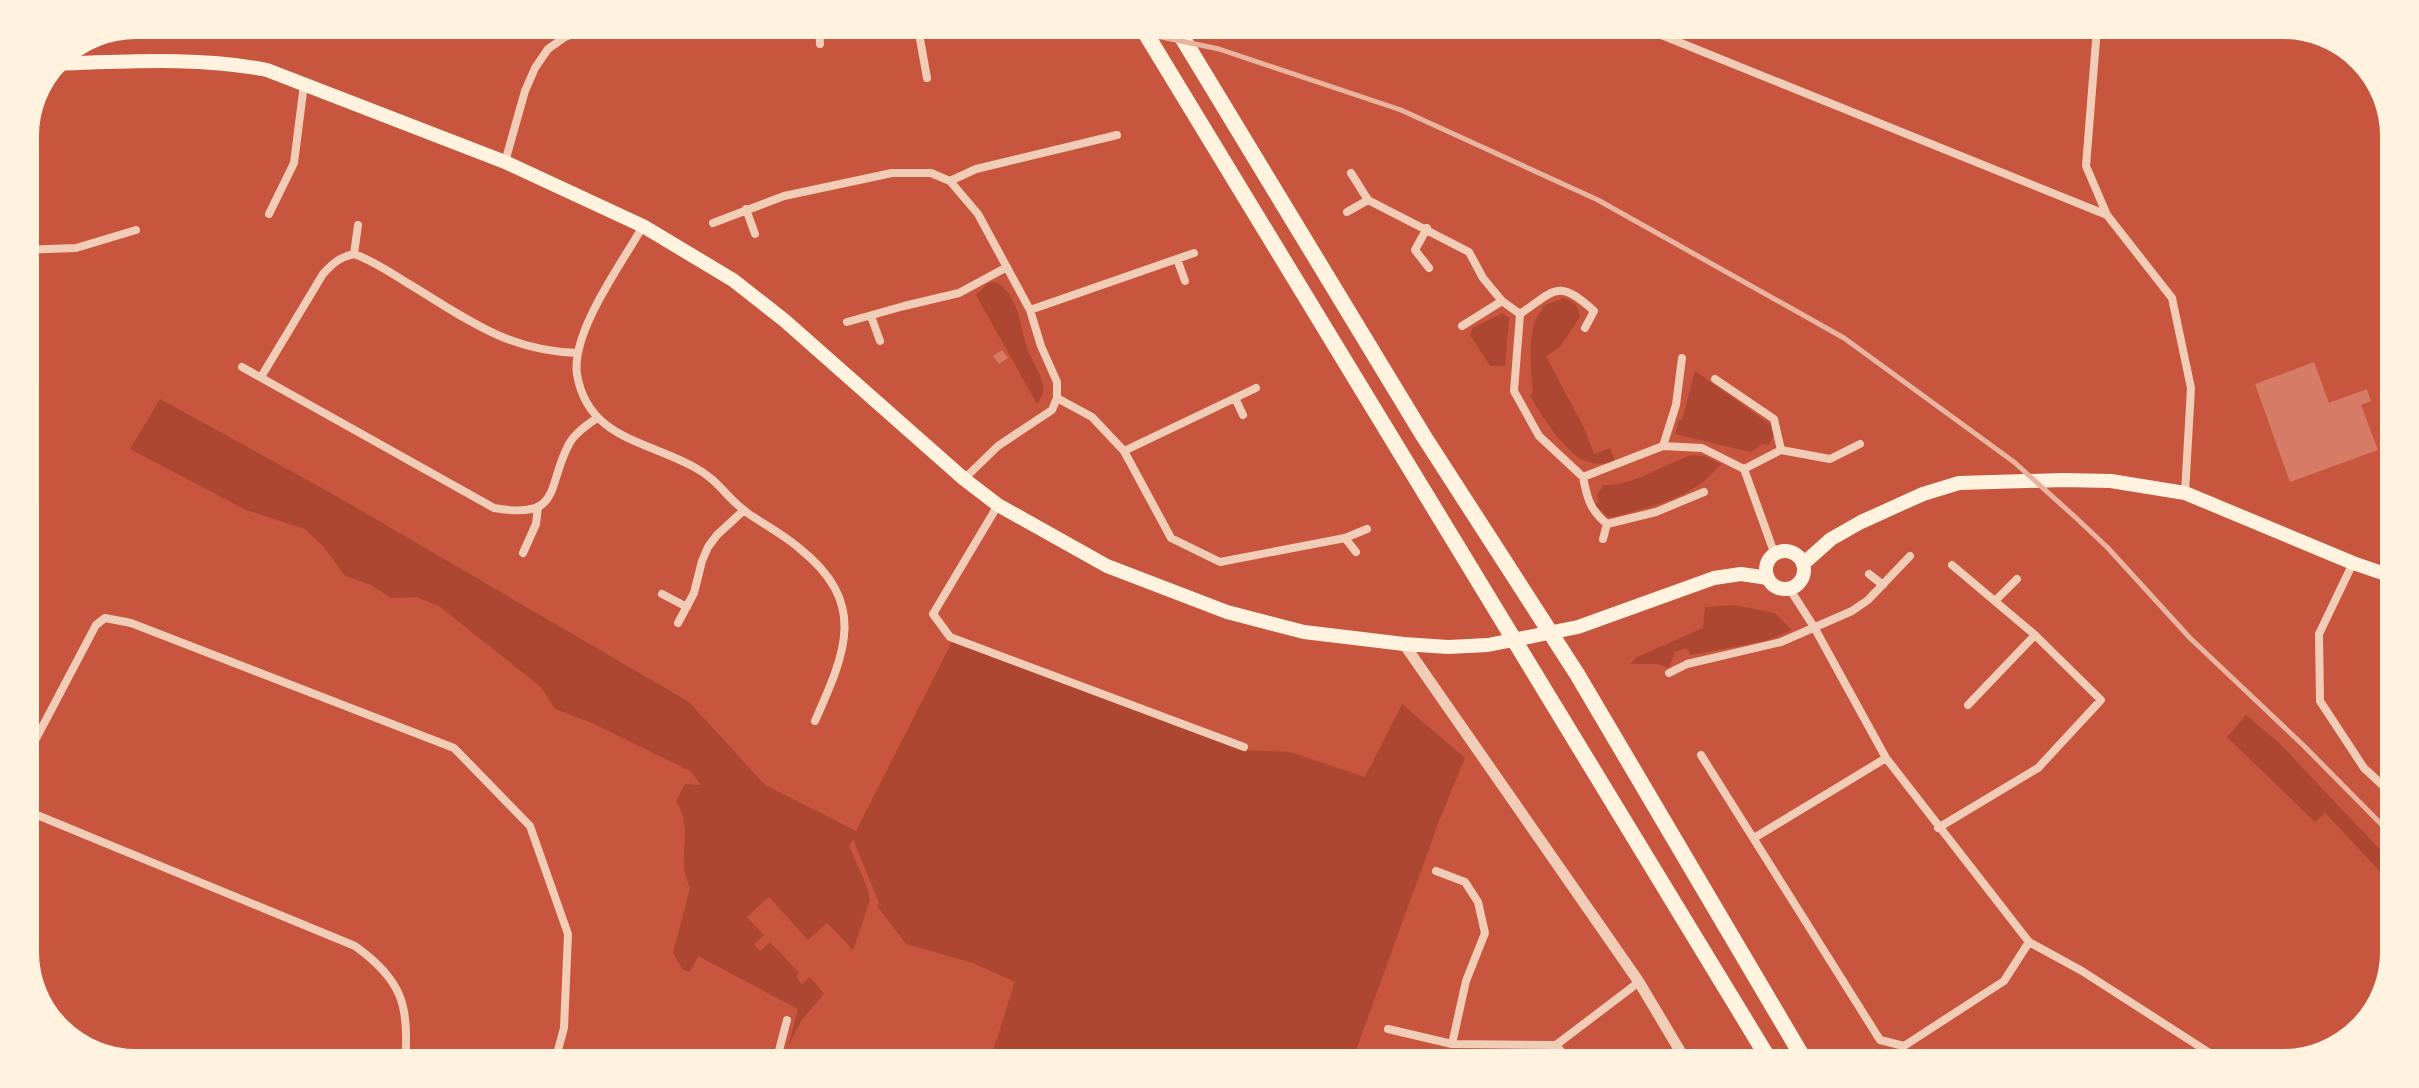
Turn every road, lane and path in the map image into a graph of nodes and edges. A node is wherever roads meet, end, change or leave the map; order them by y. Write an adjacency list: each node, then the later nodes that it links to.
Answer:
1 (573, 34): 13 (street)
2 (819, 34): 8 (street)
3 (919, 34): 10 (street)
4 (1146, 34): 112 (highway)
5 (1180, 34): 113 (highway)
6 (1659, 34): 20 (street)
7 (2097, 34): 20 (street)
8 (820, 44)
9 (64, 64): 11 (main road)
10 (927, 78)
11 (304, 84): 13 (main road); 19 (street)
12 (1117, 135): 15 (street)
13 (505, 162): 23 (main road)
14 (1351, 173): 16 (street)
15 (950, 181): 17 (street); 31 (street)
16 (1368, 200): 18 (street); 24 (street)
17 (746, 209): 21 (street); 26 (street)
18 (1347, 212)
19 (269, 214)
20 (2107, 215): 60 (street)
21 (713, 223)
22 (358, 225): 29 (street)
23 (643, 226): 42 (street); 58 (main road)
24 (1427, 228): 32 (street); 34 (street)
25 (136, 230): 27 (street)
26 (755, 234)
27 (34, 250)
28 (1194, 253): 30 (street)
29 (354, 254): 42 (street); 45 (street)
30 (1177, 259): 33 (street); 35 (street)
31 (1007, 267): 35 (street); 37 (street)
32 (1429, 268)
33 (1185, 281)
34 (1502, 301): 36 (street); 39 (street)
35 (1030, 310): 48 (street)
36 (1520, 314): 40 (street); 57 (street)
37 (871, 316): 38 (street); 41 (street)
38 (847, 322)
39 (1462, 326)
40 (1585, 328)
41 (880, 341)
42 (578, 353): 51 (street)
43 (1682, 358): 53 (street)
44 (242, 367): 45 (street)
45 (261, 377): 62 (street)
46 (1715, 379): 54 (street)
47 (1256, 388): 49 (street)
48 (1057, 398): 55 (street); 58 (street)
49 (1235, 398): 50 (street); 55 (street)
50 (1243, 415)
51 (597, 418): 62 (street); 63 (street)
52 (1860, 444): 54 (street)
53 (1663, 446): 56 (street); 57 (street)
54 (1781, 450): 56 (street)
55 (1124, 451): 66 (street)
56 (1744, 469): 70 (street)
57 (1583, 477): 64 (street)
58 (964, 479): 61 (main road)
59 (1704, 492): 64 (street)
60 (2185, 493): 72 (main road); 73 (main road)
61 (998, 505): 87 (main road); 92 (street)
62 (538, 507): 69 (street)
63 (744, 510): 83 (street); 90 (street)
64 (1607, 524): 67 (street)
65 (1367, 529): 66 (street)
66 (1345, 538): 68 (street)
67 (1603, 539)
68 (1356, 552)
69 (523, 553)
70 (1775, 555): 73 (main road); 77 (main road)
71 (1910, 556): 79 (street)
72 (2353, 563): 76 (main road); 95 (street)
73 (1803, 564): 80 (main road)
74 (1952, 565): 82 (street)
75 (1869, 574): 79 (street)
76 (2385, 574)
77 (1768, 578): 80 (main road); 87 (main road)
78 (2017, 579): 82 (street)
79 (1883, 585): 85 (street)
80 (1789, 588): 85 (street)
81 (662, 594): 83 (street)
82 (1995, 601): 86 (street)
83 (687, 607): 84 (street)
84 (678, 623)
85 (1814, 627): 88 (street); 94 (street)
86 (2035, 635): 89 (street); 97 (street)
87 (1404, 644): 101 (street)
88 (1669, 673)
89 (1968, 705)
90 (815, 721)
91 (34, 742): 108 (street)
92 (1244, 747)
93 (1701, 755): 98 (street)
94 (1886, 758): 97 (street); 98 (street)
95 (2385, 788)
96 (34, 814): 107 (street)
97 (1938, 828): 100 (street)
98 (1754, 838): 106 (street)
99 (1436, 871): 104 (street)
100 (2029, 942): 106 (street); 115 (street)
101 (1639, 982): 105 (street); 111 (street)
102 (787, 1020): 109 (street)
103 (1388, 1029): 104 (street)
104 (1452, 1044): 105 (street)
105 (1556, 1045): 110 (street)
106 (1904, 1046): 114 (street)
107 (405, 1054)
108 (557, 1054)
109 (778, 1054)
110 (1563, 1054)
111 (1682, 1054)
112 (1766, 1054)
113 (1801, 1054)
114 (1903, 1054)
115 (2211, 1054)

